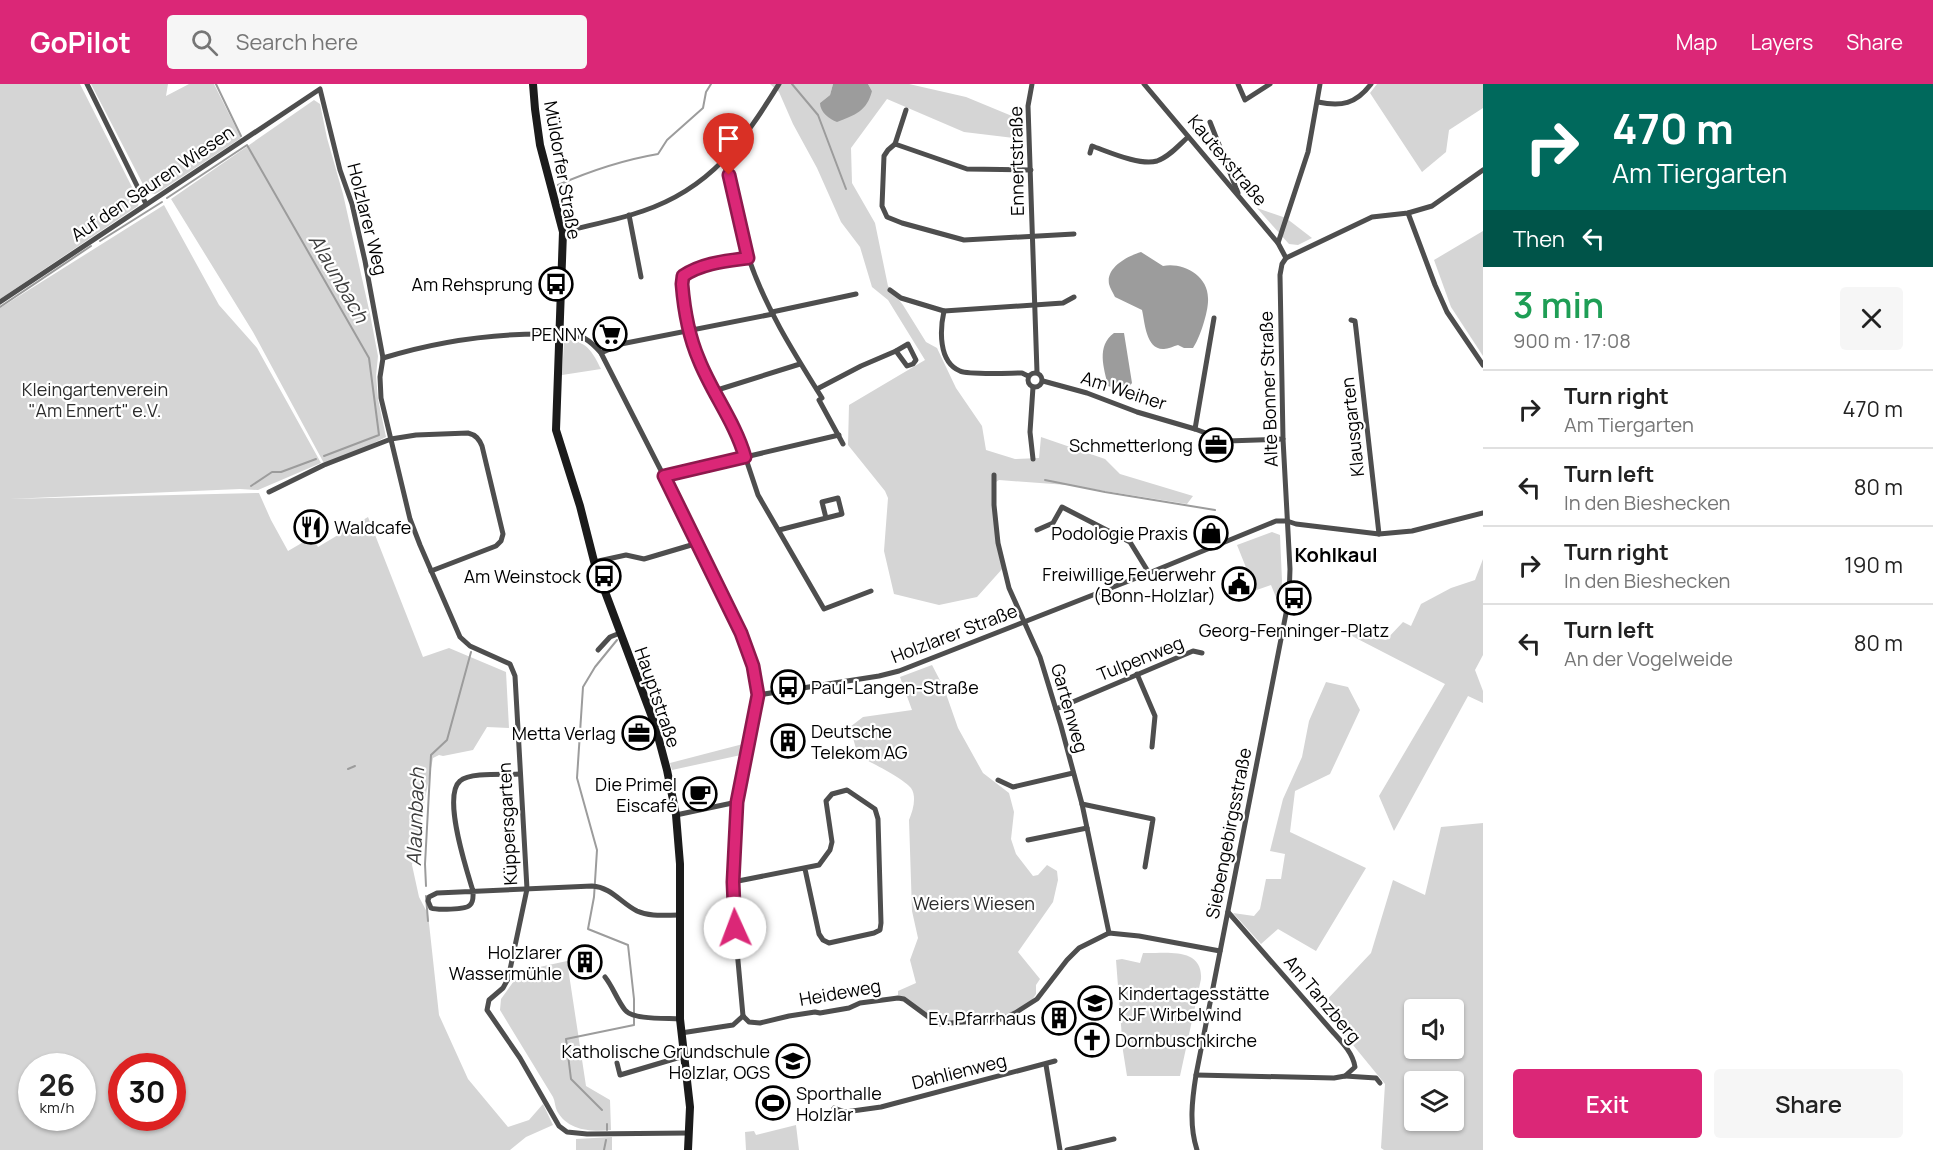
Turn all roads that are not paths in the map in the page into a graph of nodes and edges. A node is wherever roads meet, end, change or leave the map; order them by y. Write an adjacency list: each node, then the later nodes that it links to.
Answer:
1 (87, 84): 21 (street)
2 (533, 84): 24 (main road, Müldorfer Straße)
3 (778, 84): 17 (street)
4 (1032, 84): 18 (street, Ennertstraße)
5 (1144, 84): 14 (street, Kautexstraße)
6 (1238, 84): 7 (street)
7 (1270, 84)
8 (1320, 84): 11 (street)
9 (1371, 84): 11 (street)
10 (320, 89): 21 (street, Auf den Sauren Wiesen); 44 (street, Holzlarer Weg)
11 (1318, 102): 27 (street)
12 (906, 110): 15 (street)
13 (1210, 122): 20 (street)
14 (1188, 137): 16 (street); 20 (street, Kautexstraße)
15 (895, 144): 18 (street); 26 (street)
16 (1090, 153)
17 (722, 162): 23 (street); 28 (street)
18 (1030, 170): 26 (street, Ennertstraße)
19 (1483, 170): 22 (street)
20 (1240, 198): 27 (street, Kautexstraße)
21 (146, 204): 34 (street, Auf den Sauren Wiesen)
22 (1411, 212): 29 (street); 46 (street)
23 (629, 215): 24 (street); 30 (street)
24 (563, 232): 41 (main road, Müldorfer Straße)
25 (1074, 234): 26 (street, Ennertstraße)
26 (1033, 237): 35 (street, Ennertstraße)
27 (1278, 243): 29 (street, Kautexstraße)
28 (748, 258): 37 (street); 40 (street)
29 (1286, 258): 56 (street, Alte Bonner Straße)
30 (641, 277)
31 (890, 290): 36 (street)
32 (856, 294): 37 (street)
33 (1074, 297): 35 (street)
34 (0, 302)
35 (1036, 305): 36 (street); 47 (street, Ennertstraße)
36 (944, 310): 48 (street)
37 (773, 313): 40 (street); 45 (street)
38 (1214, 318): 53 (street)
39 (1351, 320): 68 (street, Klausgarten)
40 (690, 331): 43 (street); 52 (street)
41 (559, 334): 43 (street); 44 (street); 70 (main road, Hauptstraße)
42 (896, 351): 51 (street)
43 (601, 354): 61 (street)
44 (383, 358): 55 (street)
45 (800, 364): 51 (street); 52 (street)
46 (1483, 365)
47 (1037, 372): 48 (street); 49 (street)
48 (1029, 376): 50 (street)
49 (1042, 381): 50 (street); 53 (street, Am Weiher)
50 (1033, 387): 59 (street)
51 (817, 389): 54 (street)
52 (714, 391): 58 (street)
53 (1195, 429): 56 (street, Am Weiher)
54 (838, 434): 57 (street); 58 (street)
55 (391, 438): 62 (street); 71 (street, Küppersgarten); 71 (street)
56 (1283, 439): 65 (street, Alte Bonner Straße)
57 (843, 444)
58 (745, 457): 61 (street); 66 (street)
59 (1033, 459)
60 (994, 475): 74 (street, Gartenweg)
61 (664, 476): 69 (street)
62 (269, 492)
63 (1483, 513): 68 (street)
64 (826, 518): 66 (street)
65 (1287, 521): 68 (street); 72 (street, Holzlarer Straße); 95 (street, Siebengebirgsstraße)
66 (780, 530): 73 (street)
67 (1037, 530): 72 (street)
68 (1379, 534)
69 (698, 543): 70 (street); 79 (street)
70 (594, 562): 75 (main road, Hauptstraße)
71 (431, 571): 83 (street, Küppersgarten)
72 (1149, 573): 74 (street, Holzlarer Straße)
73 (871, 591)
74 (1025, 621): 79 (street, Holzlarer Straße); 80 (street, Gartenweg)
75 (620, 633): 76 (street); 87 (main road, Hauptstraße)
76 (598, 650)
77 (1202, 653): 78 (street, Tulpenweg)
78 (1137, 674): 80 (street, Tulpenweg); 81 (street)
79 (758, 695): 85 (street)
80 (1056, 709): 82 (street, Gartenweg)
81 (1152, 747)
82 (1073, 773): 84 (street); 86 (street, Gartenweg)
83 (520, 774): 93 (street, Küppersgarten); 94 (street)
84 (998, 780)
85 (737, 802): 87 (street); 92 (street)
86 (1082, 804): 88 (street, Gartenweg); 90 (street)
87 (676, 815): 96 (main road, Hauptstraße)
88 (1087, 828): 89 (street); 97 (street, Gartenweg)
89 (1028, 840)
90 (1145, 867)
91 (805, 869): 91 (street); 92 (street)
92 (733, 882): 100 (street)
93 (526, 889): 94 (street); 96 (street); 111 (street, Küppersgarten)
94 (473, 891): 94 (street)
95 (1228, 912): 98 (street, Siebengebirgsstraße); 108 (street, Am Tanzberg)
96 (680, 915): 101 (main road, Hauptstraße)
97 (1108, 933): 98 (street); 100 (street, Heideweg)
98 (1220, 951): 107 (street, Siebengebirgsstraße)
99 (605, 977): 101 (street)
100 (743, 1016): 102 (street)
101 (680, 1019): 102 (main road, Hauptstraße)
102 (681, 1033): 103 (main road, Hauptstraße)
103 (684, 1056): 105 (street); 111 (main road, Hauptstraße)
104 (1055, 1061): 106 (street, Dahlienweg)
105 (617, 1063)
106 (1046, 1065): 110 (street, Dahlienweg); 114 (street)
107 (1196, 1075): 108 (street); 116 (street, Siebengebirgsstraße)
108 (1345, 1076): 109 (street)
109 (1380, 1083)
110 (834, 1108)
111 (689, 1133): 113 (main road, Hauptstraße)
112 (1114, 1139): 115 (street)
113 (688, 1150)
114 (1060, 1150)
115 (1067, 1150)
116 (1197, 1150)

